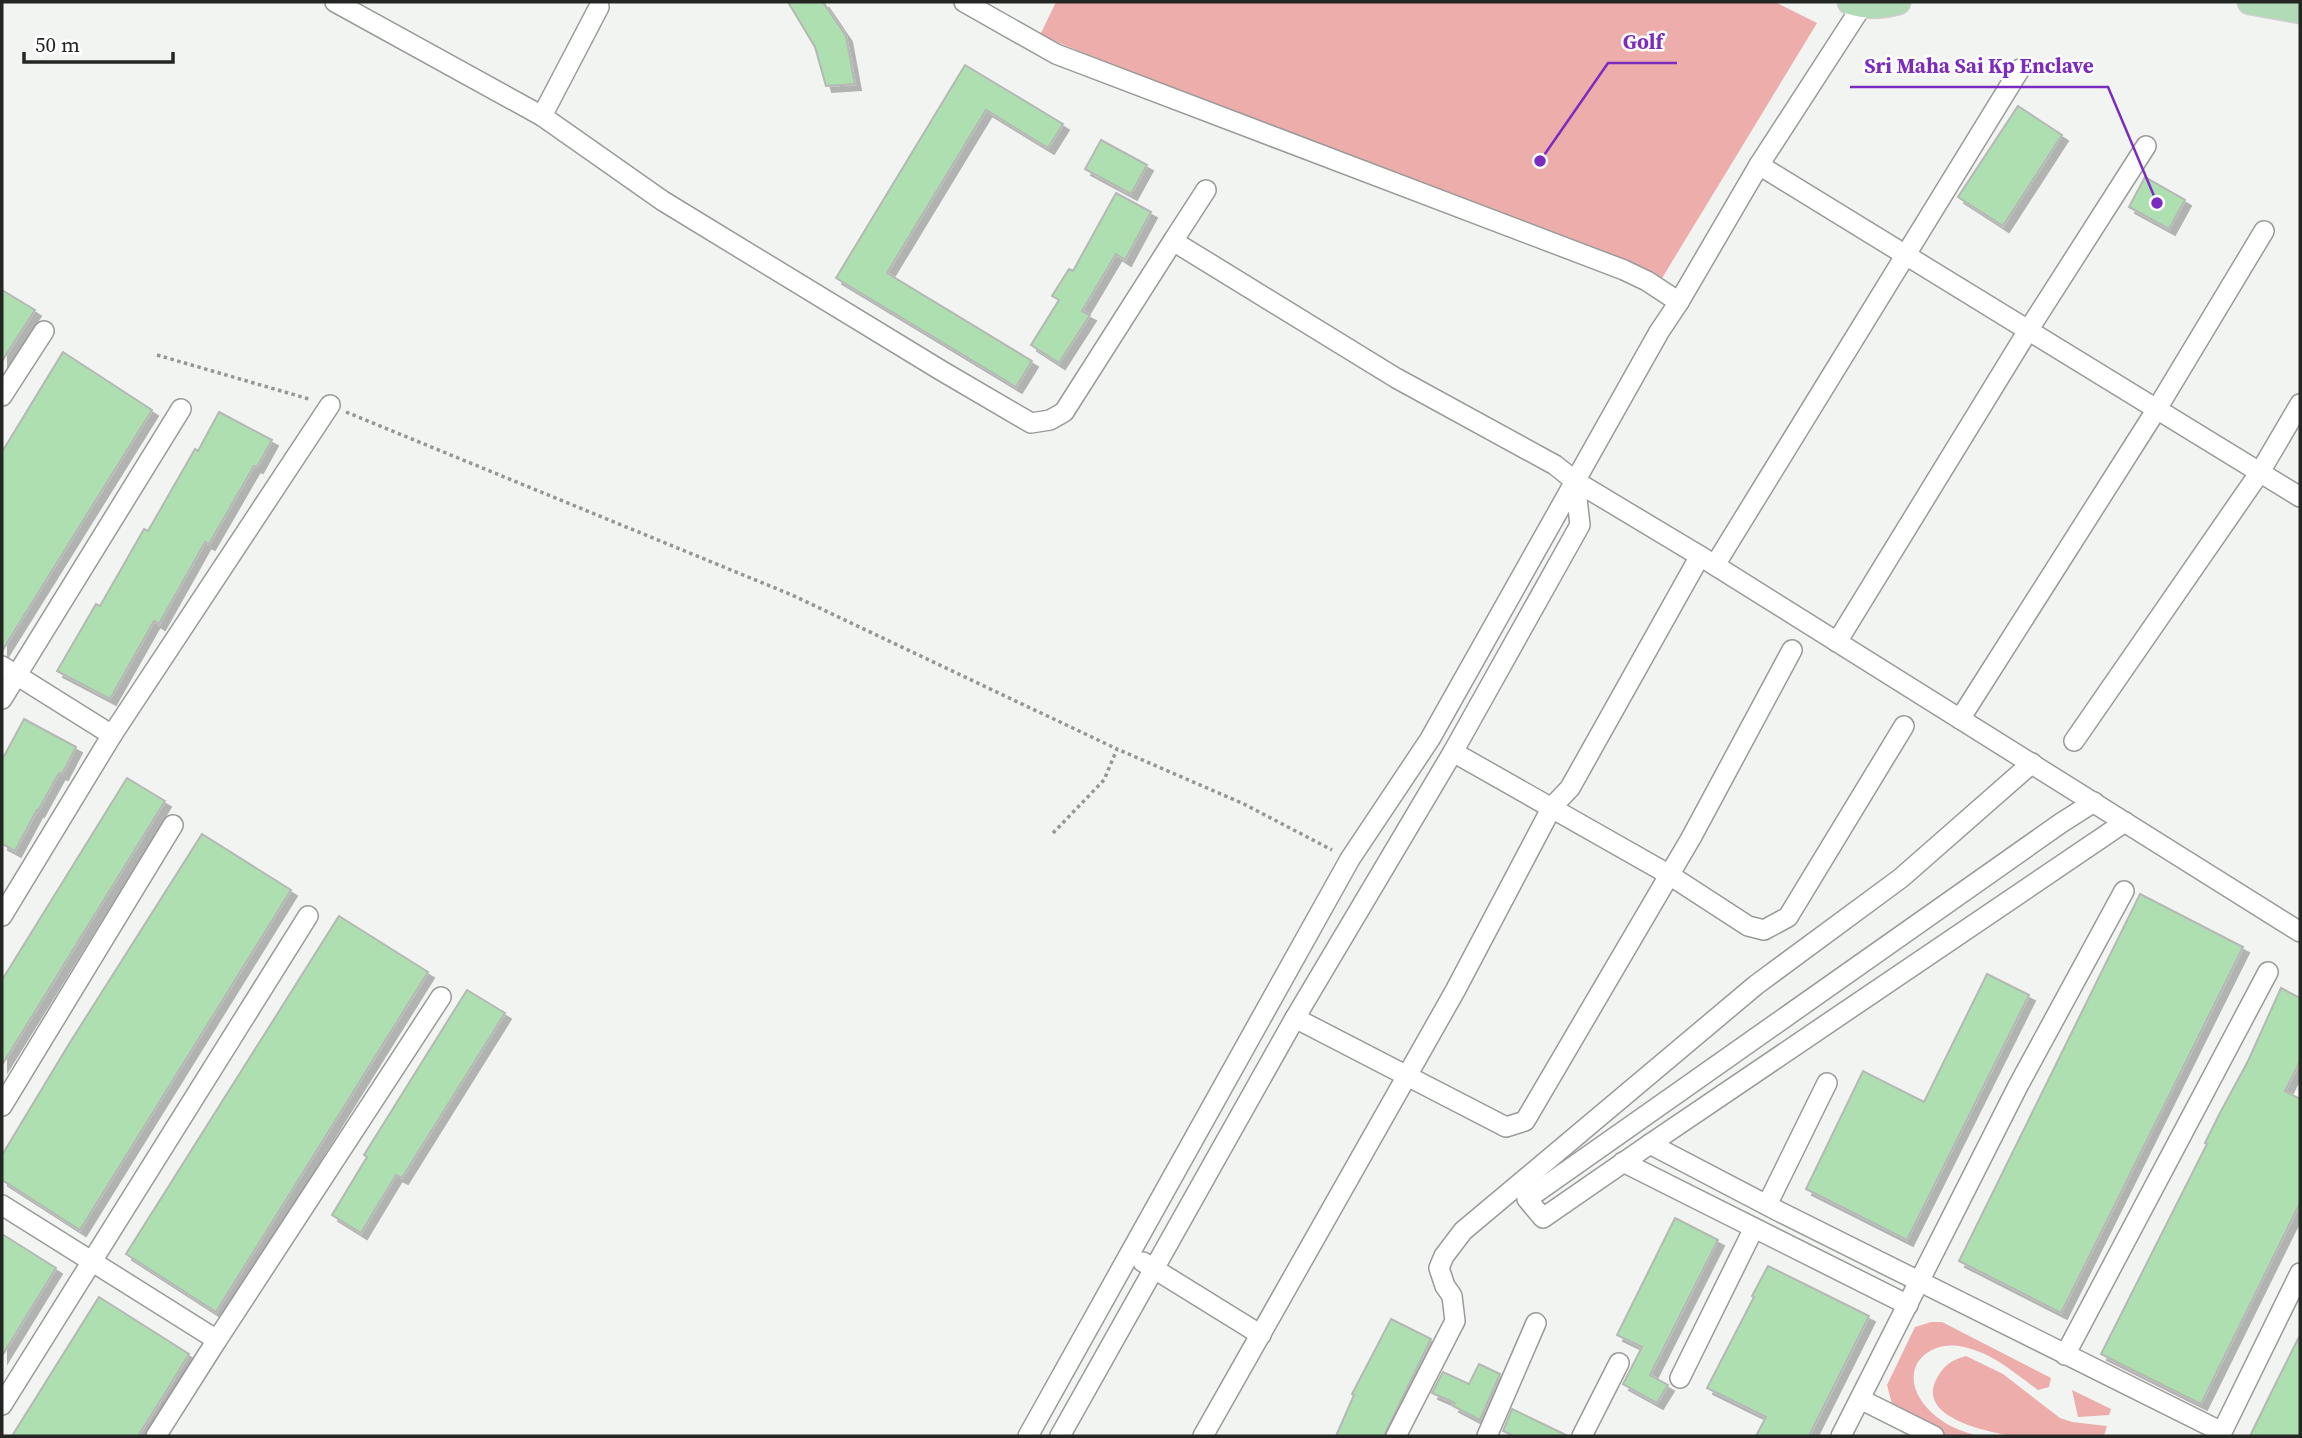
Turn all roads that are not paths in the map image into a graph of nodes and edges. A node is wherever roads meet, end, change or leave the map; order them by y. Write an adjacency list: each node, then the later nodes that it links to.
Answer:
1 (335, 2): 9 (street)
2 (964, 2): 16 (street)
3 (1898, 2): 5 (main road)
4 (2250, 2): 7 (main road)
5 (1856, 4): 11 (street)
6 (599, 7): 9 (street)
7 (2300, 11)
8 (2020, 69): 15 (street)
9 (542, 116): 14 (street)
10 (2146, 146): 17 (street)
11 (1759, 165): 15 (street); 16 (street)
12 (1206, 190): 14 (street)
13 (2264, 231): 22 (street)
14 (1174, 241): 25 (street)
15 (1906, 254): 17 (street); 27 (street)
16 (1679, 302): 25 (street)
17 (2029, 329): 22 (street); 28 (street)
18 (44, 331): 19 (street)
19 (2, 396)
20 (2300, 404): 24 (street)
21 (330, 405): 34 (street)
22 (2157, 408): 24 (street); 32 (street)
23 (181, 409): 30 (street)
24 (2260, 472): 26 (street); 35 (street)
25 (1575, 481): 27 (street); 36 (street); 47 (street)
26 (2300, 497)
27 (1708, 561): 28 (street); 39 (street)
28 (1837, 642): 32 (street)
29 (1792, 650): 42 (street)
30 (9, 670): 31 (street); 34 (street)
31 (2, 698)
32 (1960, 719): 37 (street)
33 (1904, 726): 42 (street)
34 (112, 735): 44 (street)
35 (2074, 741)
36 (1453, 752): 39 (street); 48 (street)
37 (2032, 763): 38 (street); 78 (street)
38 (2094, 802): 40 (street); 56 (street)
39 (1552, 807): 42 (street); 52 (street)
40 (2125, 822): 46 (street); 55 (street)
41 (173, 825): 54 (street)
42 (1668, 874): 52 (street)
43 (2124, 891): 64 (street)
44 (2, 916)
45 (308, 916): 61 (street)
46 (2300, 932)
47 (1297, 954): 48 (street); 60 (street)
48 (1324, 968): 51 (street)
49 (2268, 971): 69 (street)
50 (441, 997): 68 (street)
51 (1295, 1018): 52 (street); 62 (street)
52 (1408, 1075): 67 (street)
53 (1826, 1083): 58 (street)
54 (2, 1106)
55 (1650, 1144): 56 (street); 58 (street)
56 (1623, 1162): 59 (street)
57 (2, 1205): 61 (street)
58 (1767, 1205): 64 (street)
59 (1754, 1228): 65 (street); 71 (street)
60 (1130, 1254): 62 (street); 75 (street)
61 (91, 1262): 68 (street); 73 (street)
62 (1153, 1268): 67 (street); 76 (street)
63 (2300, 1273): 69 (street)
64 (1920, 1282): 65 (street); 69 (street)
65 (1909, 1305): 72 (street)
66 (1536, 1323): 79 (street)
67 (1261, 1335): 77 (street)
68 (216, 1340): 74 (street)
69 (2065, 1355)
70 (1619, 1363): 80 (street)
71 (1681, 1378)
72 (1860, 1399): 81 (street); 82 (street)
73 (2, 1405)
74 (156, 1436)
75 (1028, 1436)
76 (1060, 1436)
77 (1203, 1436)
78 (1396, 1436)
79 (1487, 1436)
80 (1582, 1436)
81 (1841, 1436)
82 (1934, 1436)

